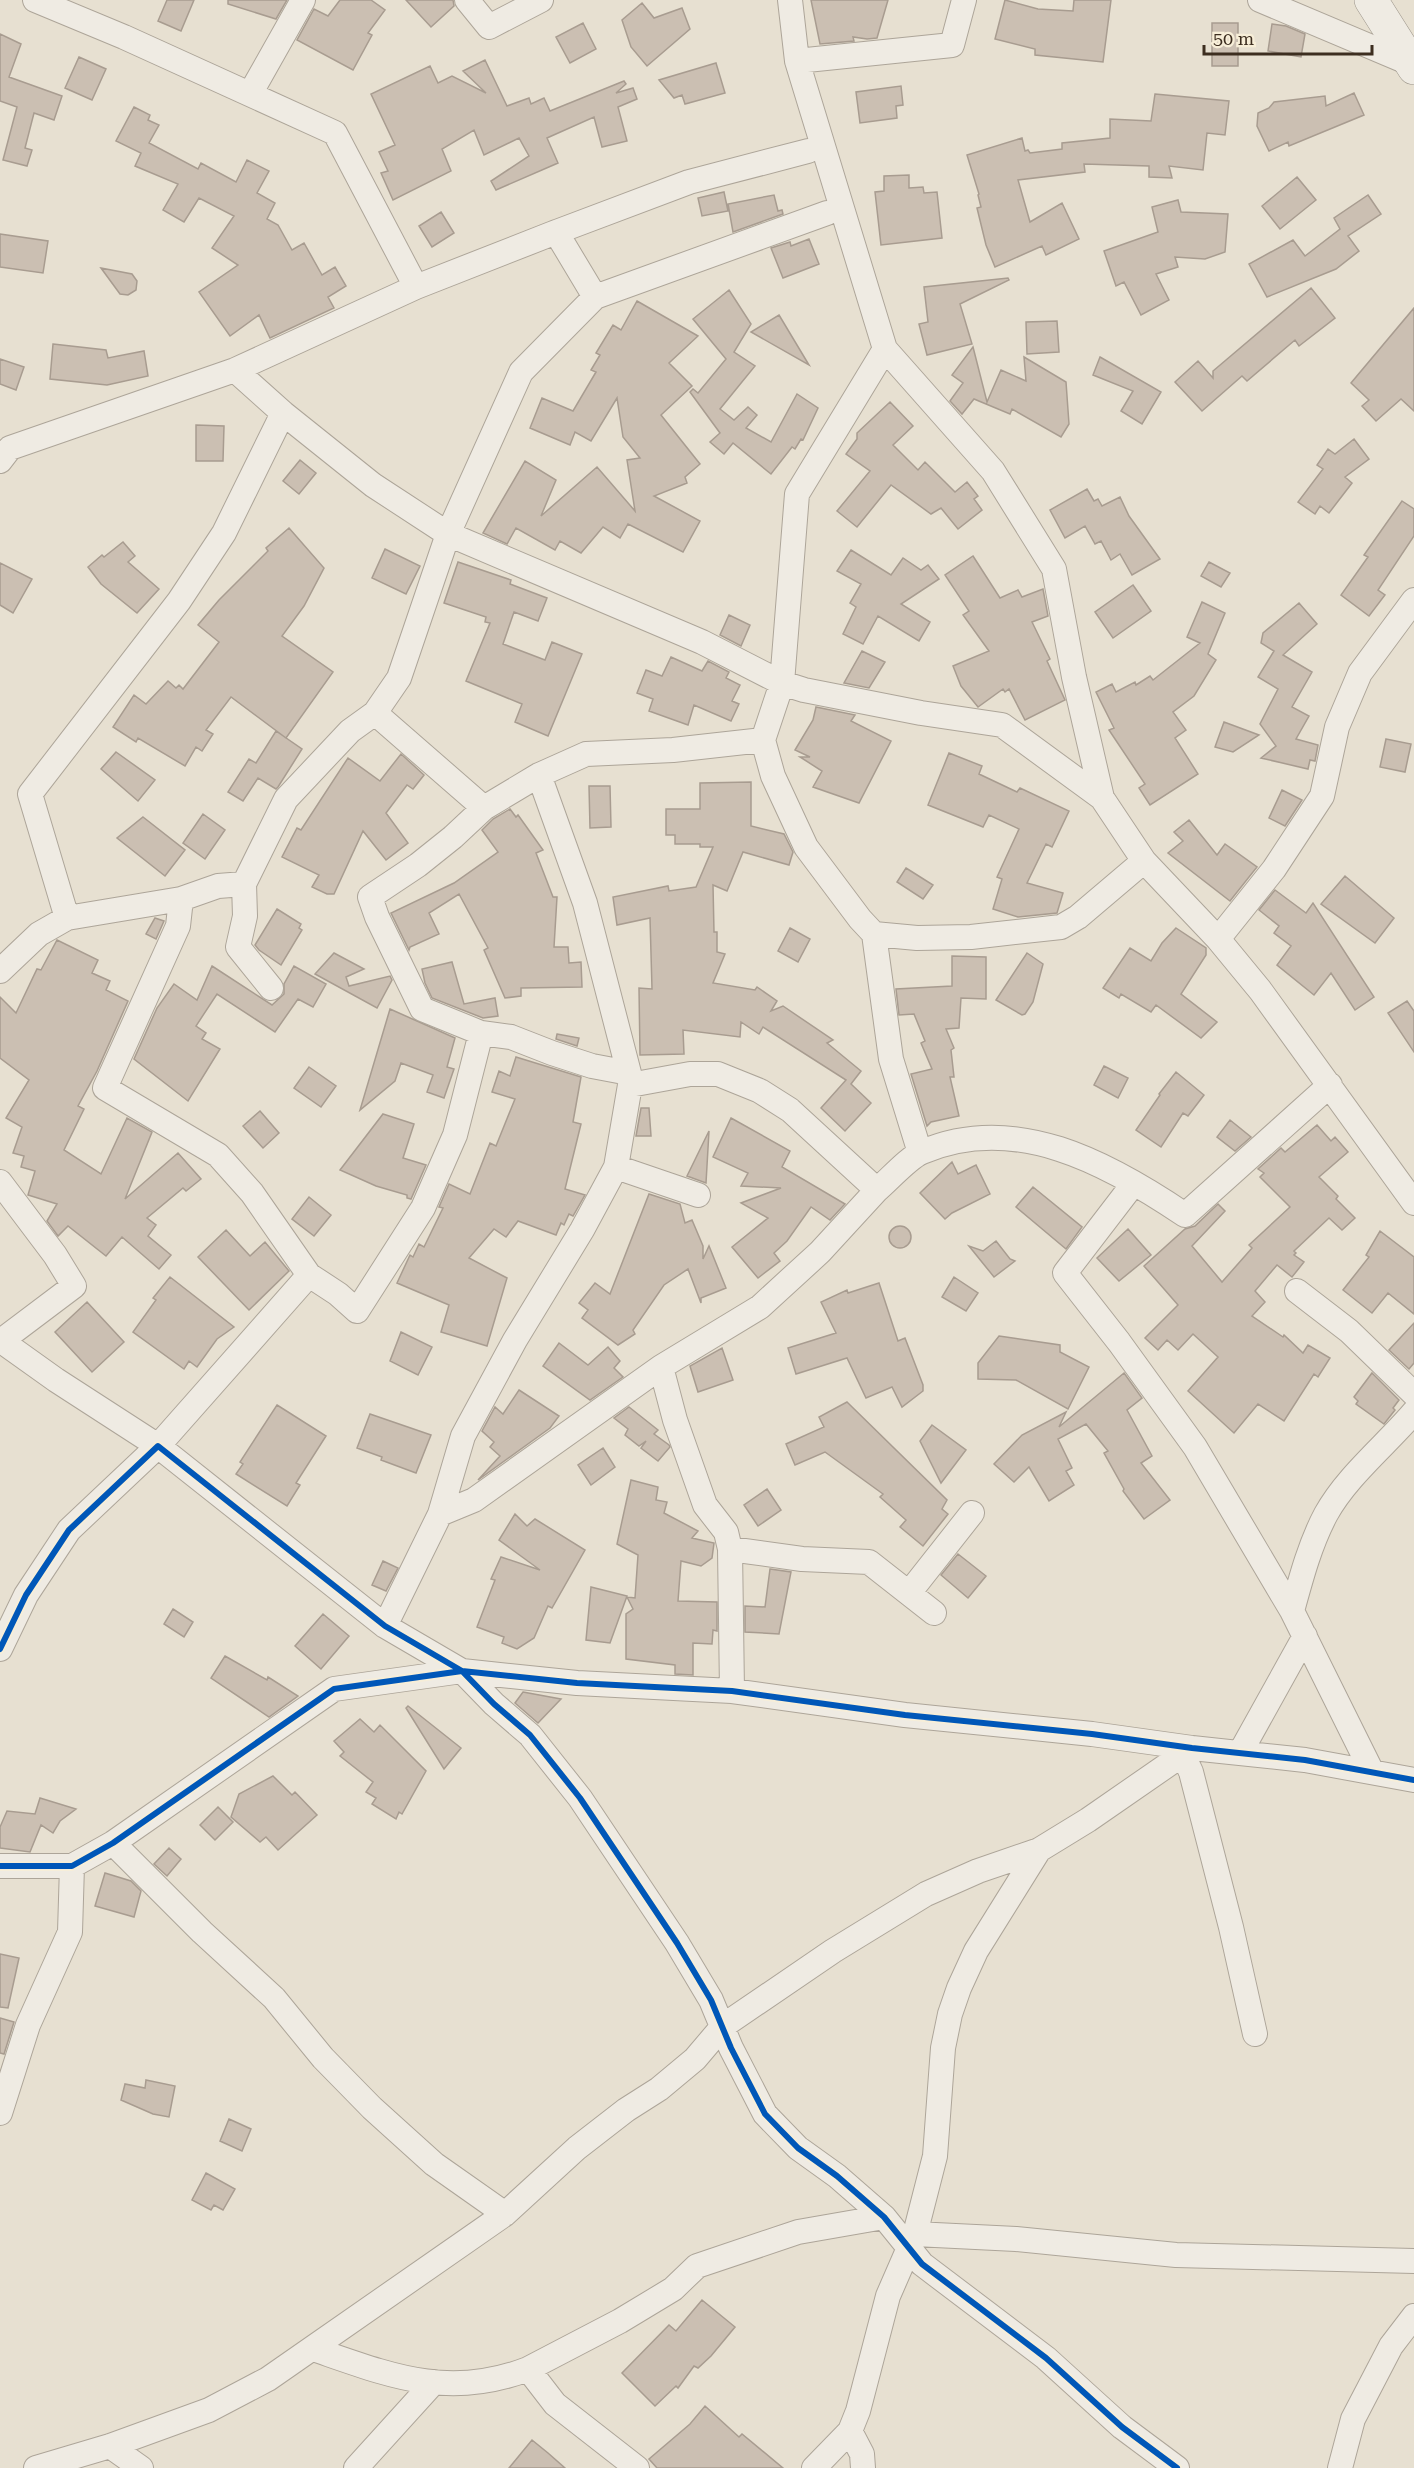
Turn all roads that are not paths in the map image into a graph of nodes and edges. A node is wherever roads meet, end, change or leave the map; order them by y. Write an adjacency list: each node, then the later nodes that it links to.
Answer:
1 (35, 0): 11 (street)
2 (303, 0): 11 (street)
3 (467, 0): 4 (street)
4 (541, 0)
5 (790, 0): 9 (street)
6 (964, 0): 9 (street)
7 (1260, 0): 10 (street)
8 (1371, 0): 10 (street)
9 (797, 61): 17 (street)
10 (1413, 66)
11 (250, 94): 15 (street)
12 (808, 151): 14 (street)
13 (827, 213): 16 (street)
14 (556, 232): 15 (street); 16 (street)
15 (416, 286): 18 (street)
16 (595, 297): 21 (street)
17 (885, 349): 23 (street); 27 (street)
18 (235, 370): 19 (street); 20 (street)
19 (283, 413): 21 (street); 32 (street)
20 (3, 452)
21 (448, 534): 23 (street); 24 (street)
22 (1414, 600): 34 (street)
23 (782, 683): 25 (street); 27 (street)
24 (375, 713): 28 (street); 30 (street)
25 (763, 740): 26 (street); 33 (street)
26 (539, 775): 28 (street); 38 (street)
27 (1102, 798): 29 (street)
28 (484, 808): 37 (street)
29 (1144, 861): 33 (street); 34 (street)
30 (244, 884): 31 (street); 36 (street)
31 (181, 899): 32 (street); 47 (street)
32 (67, 918): 35 (street)
33 (874, 934): 40 (street)
34 (1218, 939): 39 (street)
35 (0, 971)
36 (271, 988)
37 (481, 1033): 38 (street); 47 (street)
38 (629, 1079): 41 (street); 44 (street)
39 (1330, 1085): 43 (street); 46 (street)
40 (920, 1153): 43 (street); 44 (street)
41 (616, 1167): 45 (street); 55 (street)
42 (0, 1182): 49 (street)
43 (1134, 1183): 58 (street)
44 (877, 1190): 50 (street)
45 (698, 1195)
46 (1414, 1203)
47 (309, 1275): 53 (street)
48 (1297, 1292): 51 (street)
49 (1, 1340): 53 (street)
50 (661, 1367): 55 (street); 56 (street)
51 (1414, 1394)
52 (1414, 1412): 58 (street)
53 (158, 1446): 60 (street); 62 (street)
54 (972, 1513): 57 (street)
55 (440, 1514): 60 (street)
56 (730, 1549): 57 (street); 64 (street)
57 (909, 1593): 59 (street)
58 (1292, 1611): 61 (street)
59 (934, 1613)
60 (386, 1626): 63 (street)
61 (1305, 1636): 66 (street); 67 (street)
62 (0, 1649)
63 (462, 1671): 64 (street); 69 (street); 73 (street)
64 (732, 1691): 65 (street)
65 (1187, 1751): 66 (street); 70 (street); 74 (street)
66 (1240, 1753): 67 (street)
67 (1372, 1772): 68 (street)
68 (1414, 1780)
69 (113, 1843): 72 (street); 76 (street)
70 (1039, 1850): 73 (street); 78 (street)
71 (0, 1866): 72 (street)
72 (72, 1866): 75 (street)
73 (723, 2026): 76 (street); 77 (street)
74 (1255, 2034)
75 (0, 2113)
76 (505, 2214): 81 (street)
77 (884, 2217): 78 (street); 82 (street)
78 (911, 2241): 79 (street); 84 (street); 92 (street)
79 (1414, 2261)
80 (1414, 2316): 93 (street)
81 (314, 2349): 83 (street); 85 (street)
82 (528, 2369): 83 (street); 89 (street)
83 (434, 2382): 88 (street)
84 (850, 2431): 90 (street); 91 (street)
85 (110, 2446): 86 (street); 87 (street)
86 (36, 2468)
87 (141, 2468)
88 (356, 2468)
89 (637, 2468)
90 (814, 2468)
91 (863, 2468)
92 (1177, 2468)
93 (1340, 2468)

